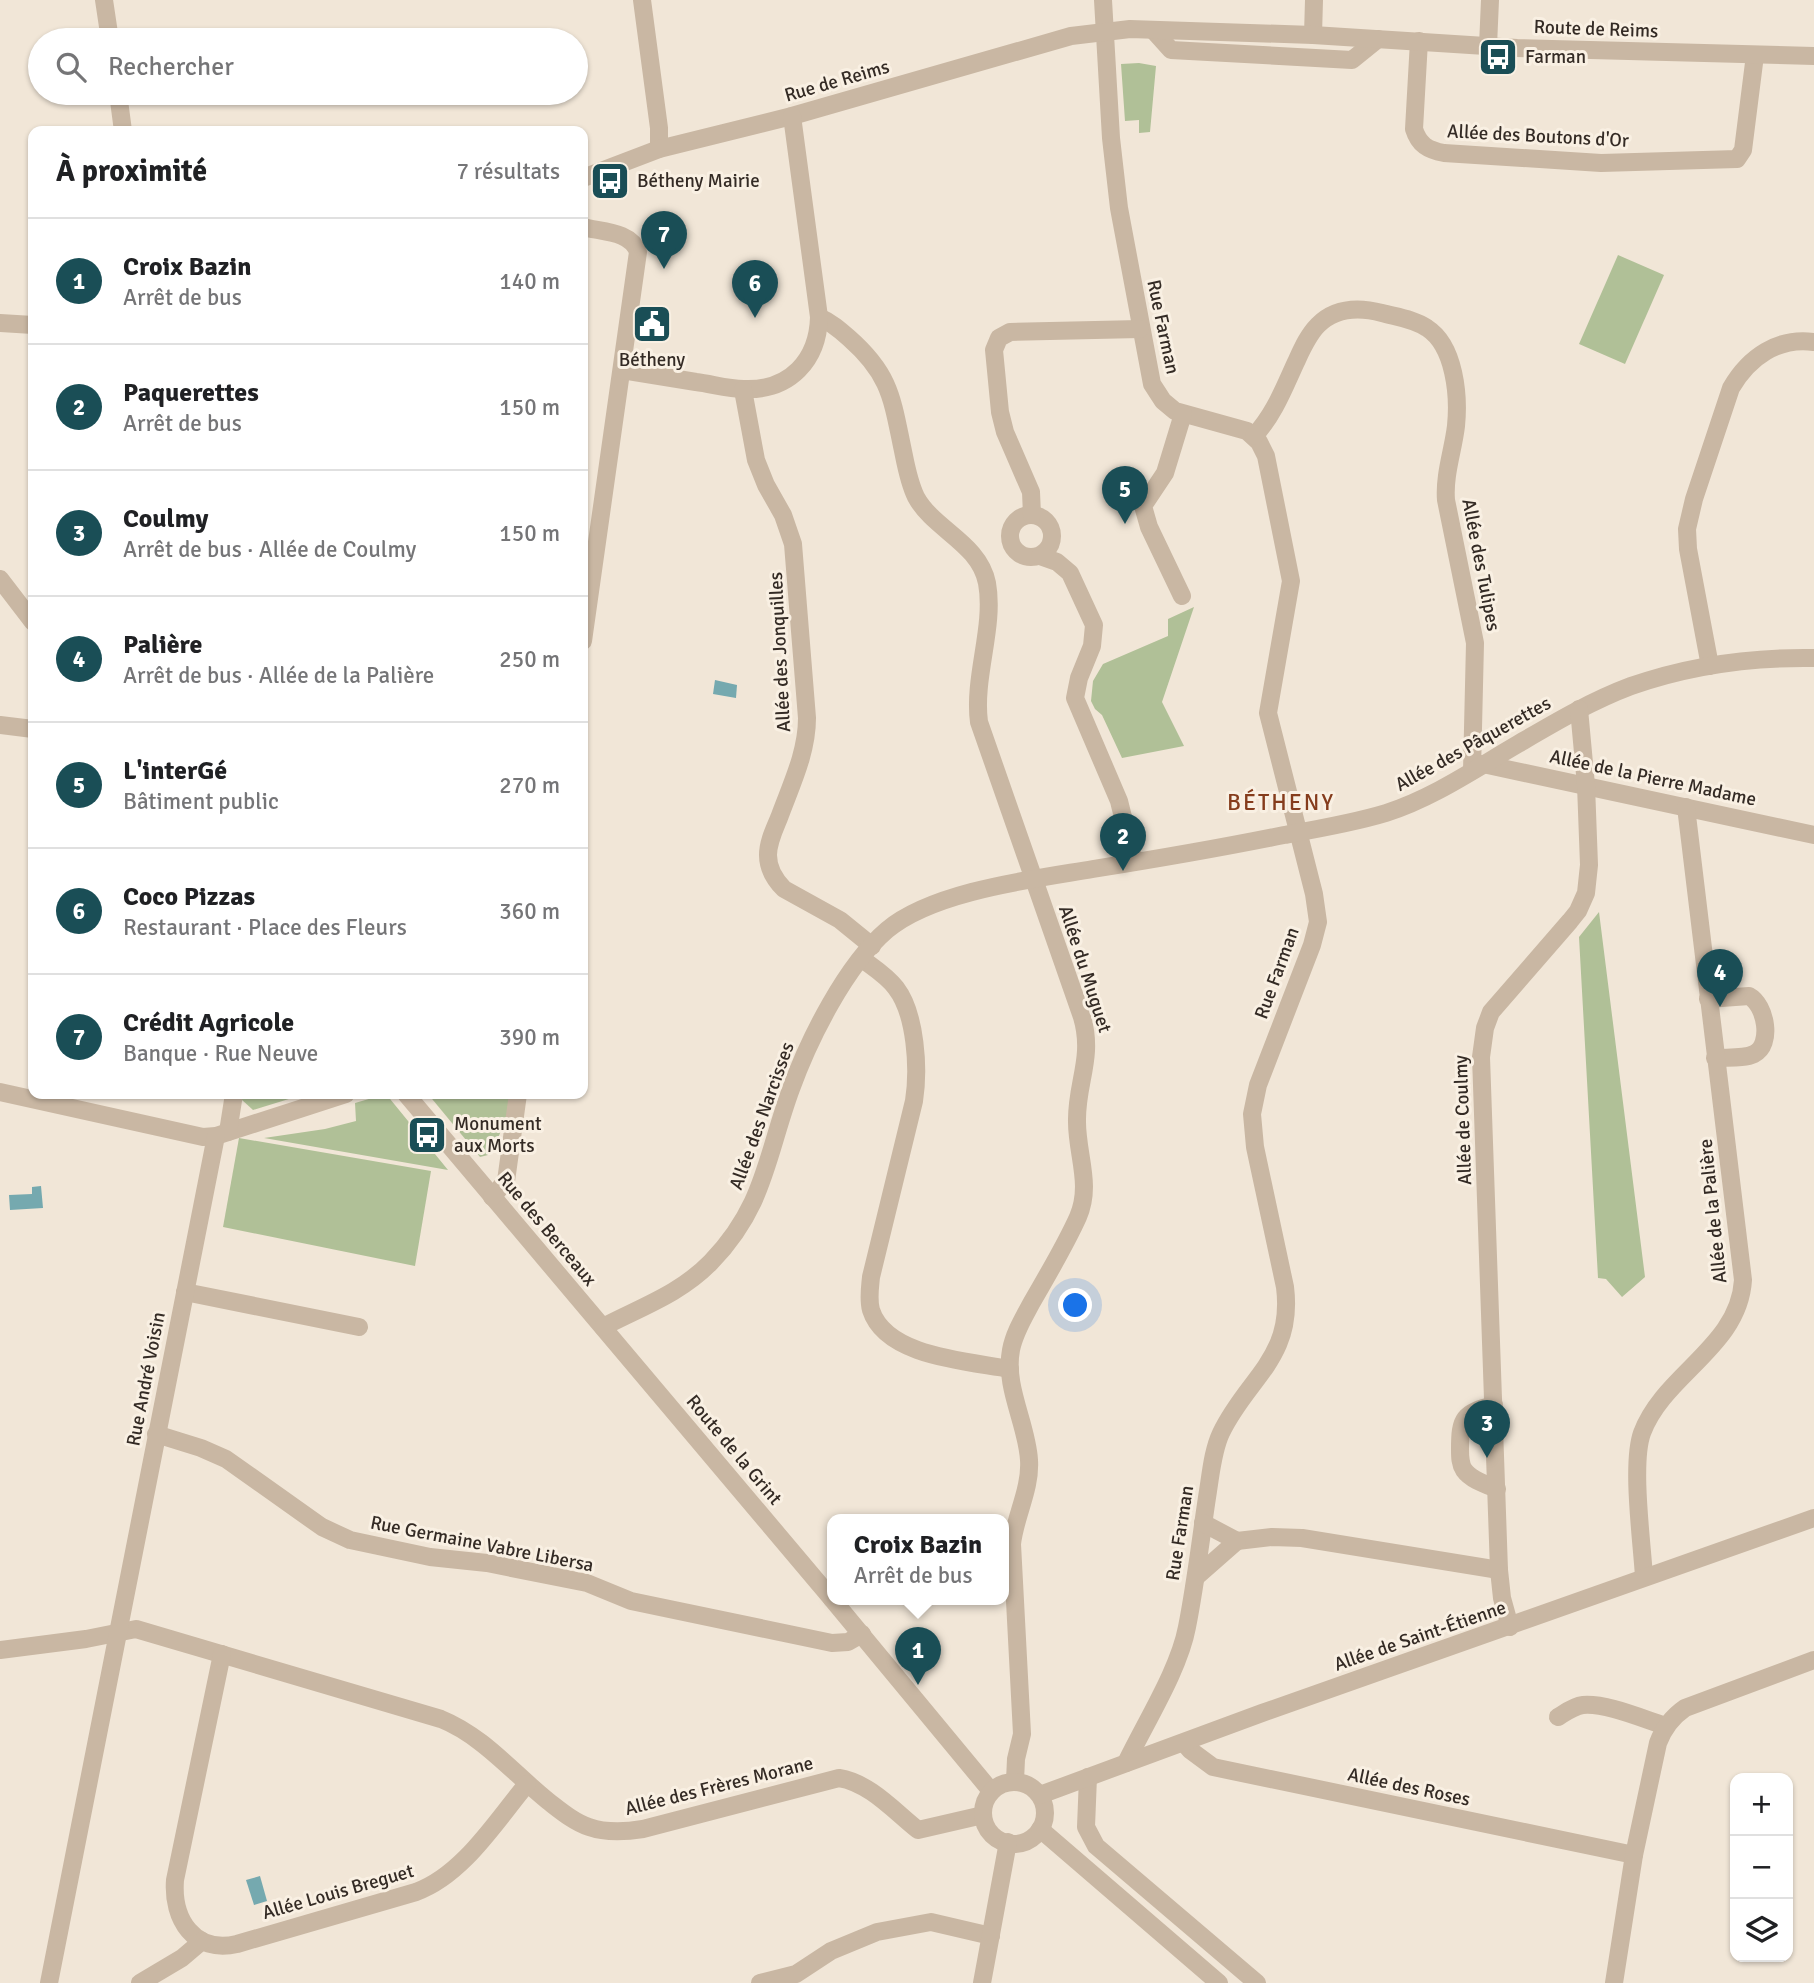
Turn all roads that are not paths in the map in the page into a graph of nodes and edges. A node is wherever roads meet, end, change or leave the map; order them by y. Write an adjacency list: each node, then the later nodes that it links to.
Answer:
1 (104, 0): 6 (street)
2 (642, 0): 18 (street)
3 (1103, 0): 7 (street, Rue Farman)
4 (1314, 0): 9 (street)
5 (1490, 0): 12 (street)
6 (108, 28)
7 (1105, 30): 8 (street, Route de Reims); 16 (street, Rue de Reims); 24 (street, Rue Farman)
8 (1153, 30): 9 (street, Route de Reims); 10 (street)
9 (1313, 35): 10 (street, Route de Reims)
10 (1378, 39): 11 (street, Route de Reims)
11 (1419, 41): 12 (street, Route de Reims); 13 (street, Allée des Boutons d'Or)
12 (1488, 46): 13 (street, Route de Reims)
13 (1755, 55): 14 (street, Route de Reims)
14 (1814, 56)
15 (120, 105): 17 (street)
16 (792, 116): 18 (street, Rue de Reims); 21 (street)
17 (122, 126)
18 (659, 149): 19 (street, Rue de Reims)
19 (588, 176)
20 (588, 228): 26 (street)
21 (819, 317): 27 (street); 49 (street, Allée du Muguet)
22 (0, 323): 23 (street)
23 (28, 325)
24 (1140, 329): 28 (street, Rue Farman); 30 (street)
25 (1814, 342): 39 (street)
26 (622, 370): 27 (street); 34 (street)
27 (743, 390): 50 (street, Allée des Jonquilles)
28 (1183, 414): 29 (street, Rue Farman); 33 (street)
29 (1254, 436): 43 (street, Allée des Tulipes); 46 (street, Rue Farman)
30 (1032, 514): 31 (street); 31 (street)
31 (1040, 556): 48 (street)
32 (0, 579): 35 (street)
33 (1182, 596)
34 (588, 606)
35 (28, 615)
36 (1814, 646): 37 (street)
37 (1789, 657): 38 (street, Allée des Pâquerettes); 39 (street, Allée des Pâquerettes)
38 (1814, 657)
39 (1710, 666): 40 (street, Allée des Pâquerettes)
40 (1579, 709): 43 (street, Allée des Pâquerettes); 44 (street, Allée de Coulmy)
41 (0, 725): 42 (street)
42 (28, 728)
43 (1477, 767): 44 (street, Allée de la Pierre Madame); 46 (street, Allée des Pâquerettes)
44 (1586, 785): 45 (street, Allée de la Pierre Madame); 66 (street, Allée de Coulmy)
45 (1686, 807): 47 (street, Allée de la Pierre Madame); 51 (street, Allée de la Palière)
46 (1298, 832): 48 (street, Allée des Pâquerettes); 70 (street, Rue Farman)
47 (1814, 835)
48 (1134, 862): 49 (street, Allée des Pâquerettes)
49 (1033, 880): 50 (street, Allée des Pâquerettes); 65 (street, Allée du Muguet)
50 (867, 953): 64 (street, Allée des Narcisses); 65 (street, Allée des Jonquilles)
51 (1708, 999): 52 (street, Allée de la Palière); 52 (street)
52 (1715, 1058): 74 (street, Allée de la Palière)
53 (0, 1092): 54 (street)
54 (28, 1098)
55 (30, 1099): 60 (street)
56 (232, 1099): 60 (street, Rue André Voisin)
57 (330, 1099): 60 (street)
58 (410, 1099): 61 (street, Rue des Berceaux)
59 (517, 1099): 61 (street)
60 (222, 1134): 62 (street, Rue André Voisin)
61 (492, 1197): 64 (street, Rue des Berceaux)
62 (184, 1292): 63 (street); 67 (street, Rue André Voisin)
63 (359, 1327)
64 (603, 1327): 75 (street, Route de la Grint)
65 (1010, 1369): 88 (street, Allée du Muguet)
66 (1494, 1405): 68 (street, Allée de Coulmy); 68 (street)
67 (156, 1434): 78 (street, Rue André Voisin); 79 (street, Rue Germaine Vabre Libersa)
68 (1497, 1489): 72 (street, Allée de Coulmy)
69 (1814, 1518): 74 (street, Allée de Saint-Étienne)
70 (1203, 1523): 71 (street); 73 (street, Rue Farman)
71 (1237, 1541): 72 (street); 73 (street)
72 (1499, 1570): 77 (street, Allée de Coulmy)
73 (1196, 1577): 86 (street, Rue Farman)
74 (1644, 1577): 77 (street, Allée de Saint-Étienne)
75 (827, 1593)
76 (837, 1605): 79 (street, Route de la Grint)
77 (1510, 1627): 85 (street, Allée de Saint-Étienne)
78 (119, 1631): 80 (street, Allée des Frères Morane); 81 (street, Allée des Frères Morane); 98 (street, Rue André Voisin)
79 (862, 1634): 90 (street, Route de la Grint)
80 (0, 1650)
81 (222, 1654): 89 (street, Allée des Frères Morane); 97 (street)
82 (1814, 1660): 84 (street)
83 (1558, 1717): 84 (street)
84 (1666, 1726): 95 (street)
85 (1184, 1743): 86 (street, Allée de Saint-Étienne); 95 (street, Allée des Roses)
86 (1126, 1763): 87 (street, Allée de Saint-Étienne)
87 (1088, 1777): 91 (street, Allée de Saint-Étienne); 103 (street)
88 (1015, 1782): 90 (street); 91 (street)
89 (527, 1784): 92 (street, Allée des Frères Morane); 97 (street, Allée Louis Breguet)
90 (992, 1791): 92 (street)
91 (1040, 1795): 93 (street)
92 (983, 1815): 94 (street)
93 (1040, 1829): 94 (street); 102 (street)
94 (1008, 1842): 96 (street)
95 (1634, 1855): 104 (street)
96 (991, 1936): 100 (street); 101 (street)
97 (202, 1941): 99 (street)
98 (49, 1983)
99 (140, 1983)
100 (760, 1983)
101 (982, 1983)
102 (1219, 1983)
103 (1256, 1983)
104 (1614, 1983)

